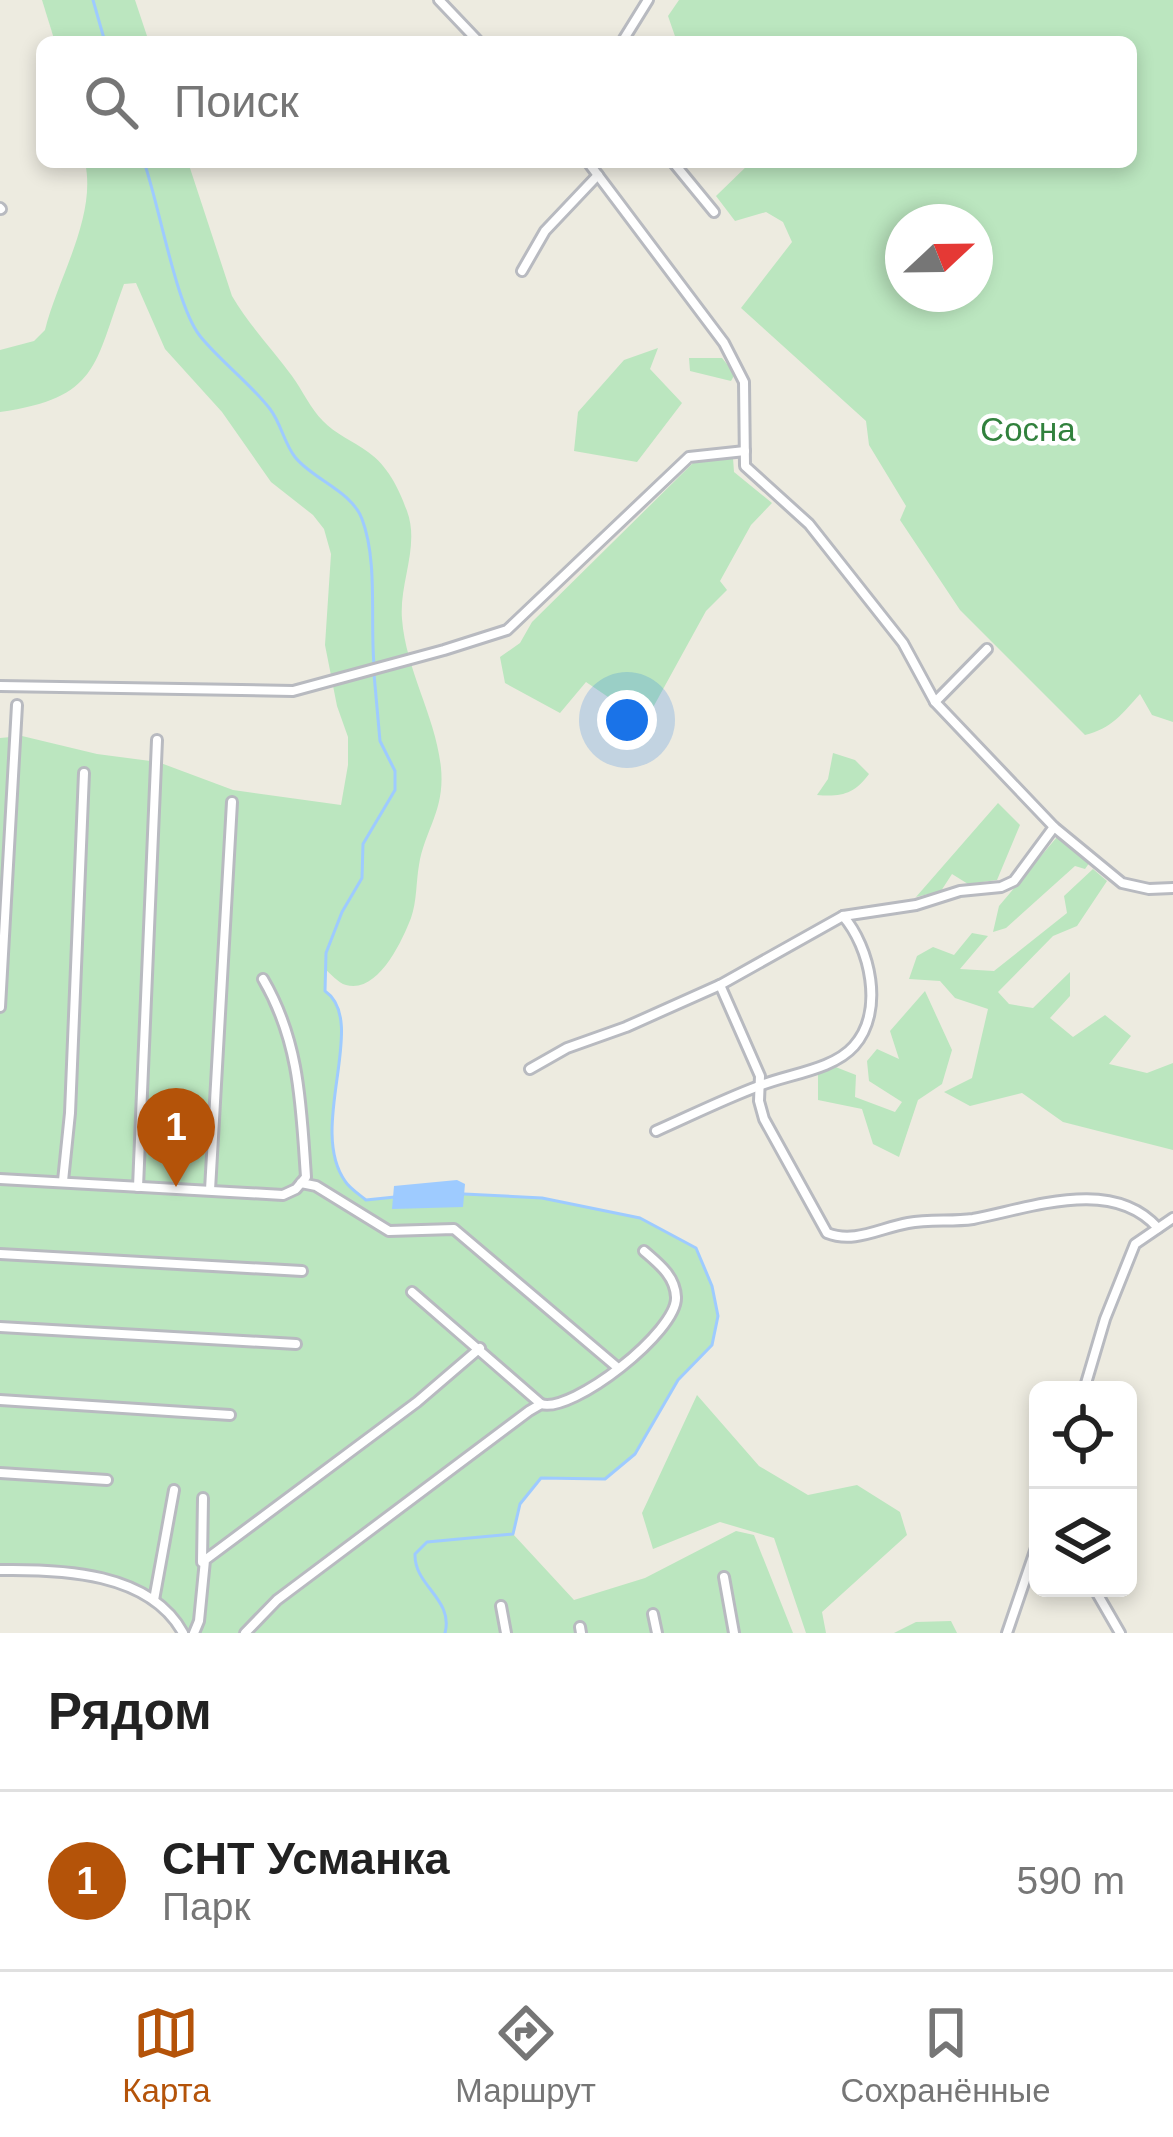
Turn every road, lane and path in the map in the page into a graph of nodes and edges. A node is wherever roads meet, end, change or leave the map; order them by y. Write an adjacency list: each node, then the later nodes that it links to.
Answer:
1 (440, 0): 3 (street)
2 (648, 0): 4 (street)
3 (473, 36)
4 (626, 36)
5 (593, 168): 7 (street)
6 (678, 168): 8 (street)
7 (598, 175): 9 (street); 10 (street)
8 (714, 212)
9 (522, 271)
10 (745, 451): 12 (street); 13 (street)
11 (987, 649): 13 (street)
12 (0, 686)
13 (935, 702): 18 (street)
14 (16, 705): 23 (street)
15 (157, 740): 30 (street)
16 (84, 773): 28 (street)
17 (232, 802): 31 (street)
18 (1054, 827): 19 (street); 20 (street)
19 (1173, 888)
20 (842, 916): 22 (street); 25 (street)
21 (263, 979): 29 (street)
22 (720, 985): 24 (street); 25 (street)
23 (0, 1006)
24 (530, 1069)
25 (758, 1086): 26 (street); 33 (street)
26 (656, 1131)
27 (0, 1179): 28 (street)
28 (63, 1181): 30 (street)
29 (301, 1183): 31 (street); 41 (street)
30 (138, 1187): 31 (street)
31 (210, 1190)
32 (1172, 1218): 33 (street)
33 (1158, 1228): 42 (street)
34 (644, 1251): 41 (street)
35 (0, 1254): 36 (street)
36 (302, 1271)
37 (412, 1292): 40 (street)
38 (0, 1328): 39 (street)
39 (296, 1344)
40 (480, 1348): 44 (street); 50 (street)
41 (618, 1368): 44 (street)
42 (1087, 1381)
43 (0, 1400): 45 (street)
44 (541, 1404): 60 (street)
45 (230, 1415)
46 (0, 1473): 47 (street)
47 (107, 1480)
48 (174, 1490): 55 (street)
49 (203, 1498): 50 (street)
50 (201, 1565): 59 (street)
51 (1029, 1568): 64 (street)
52 (0, 1570): 55 (street)
53 (724, 1577): 63 (street)
54 (1099, 1597): 65 (street)
55 (154, 1600): 58 (street)
56 (501, 1606): 61 (street)
57 (653, 1614): 62 (street)
58 (183, 1633)
59 (194, 1633)
60 (245, 1633)
61 (506, 1633)
62 (657, 1633)
63 (734, 1633)
64 (1007, 1633)
65 (1120, 1633)

